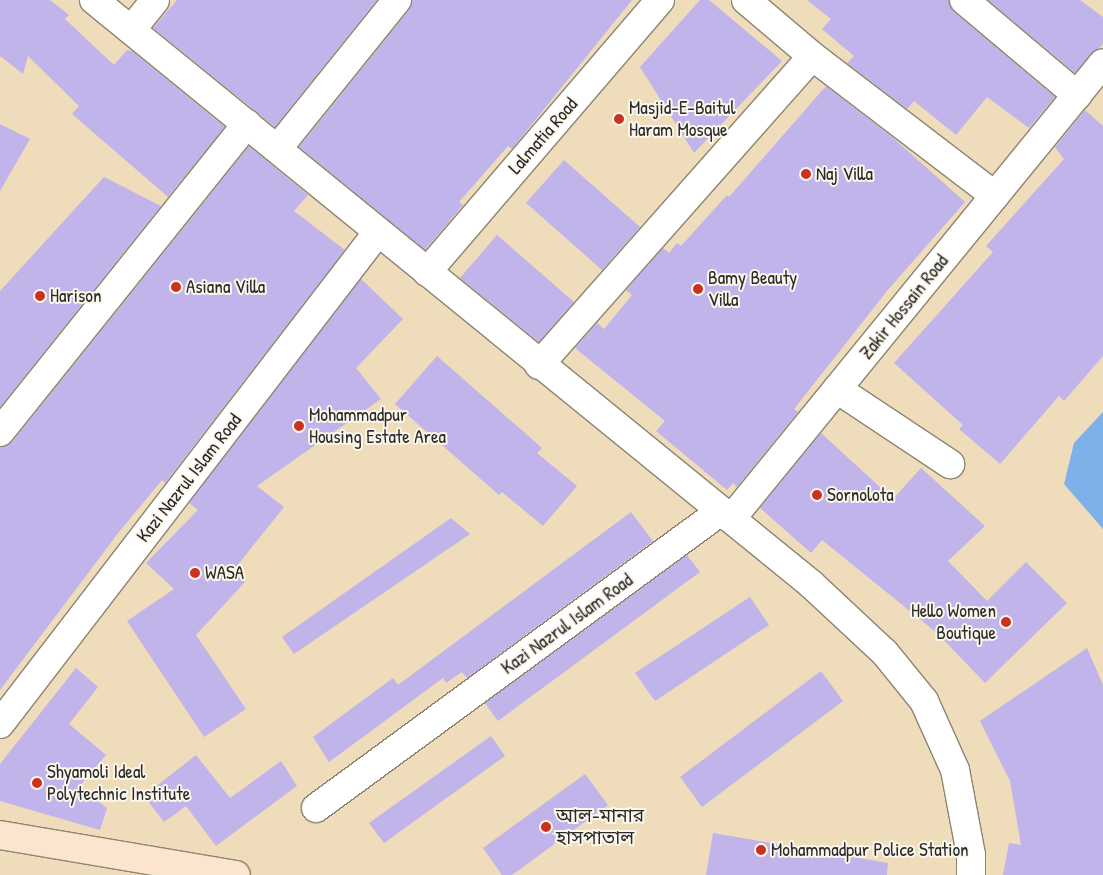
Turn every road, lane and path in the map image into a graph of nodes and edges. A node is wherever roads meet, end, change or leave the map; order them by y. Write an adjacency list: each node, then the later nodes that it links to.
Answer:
1 (94, 0): 7 (street)
2 (155, 0): 7 (street)
3 (397, 0): 12 (street)
4 (660, 0): 15 (street, Lalmatia Road)
5 (746, 0): 8 (street)
6 (964, 0): 10 (street)
7 (130, 30): 11 (street)
8 (812, 56): 13 (street); 16 (street)
9 (1103, 63): 10 (street, Zakir Hossain Road)
10 (1077, 95): 13 (street, Zakir Hossain Road)
11 (247, 124): 12 (street); 18 (street)
12 (278, 148): 14 (street)
13 (995, 196): 17 (street, Zakir Hossain Road)
14 (378, 232): 15 (street); 21 (street, Kazi Nazrul Islam Road)
15 (427, 272): 16 (street)
16 (540, 365): 20 (street)
17 (837, 389): 19 (street); 20 (street, Zakir Hossain Road)
18 (0, 432)
19 (950, 464)
20 (726, 515): 22 (street, Kazi Nazrul Islam Road); 25 (street)
21 (0, 724)
22 (316, 808)
23 (0, 835): 24 (main road)
24 (236, 875)
25 (971, 875)

